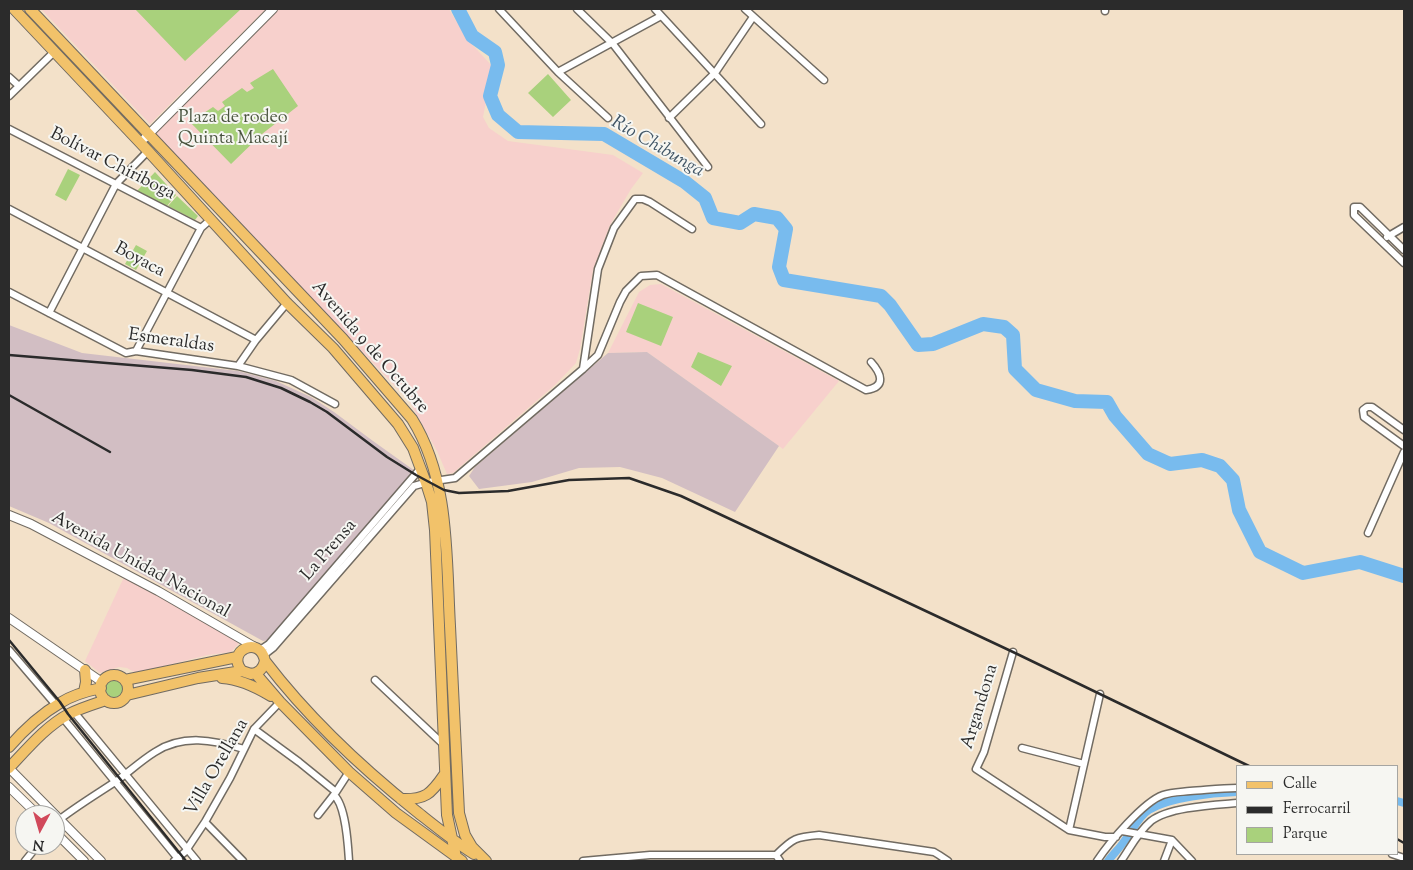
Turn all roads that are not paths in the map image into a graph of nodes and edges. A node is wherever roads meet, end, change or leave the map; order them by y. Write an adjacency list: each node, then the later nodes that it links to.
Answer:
1 (14, 9): 11 (main road, Avenida 9 de Octubre)
2 (30, 9): 22 (main road, Avenida 9 de Octubre)
3 (273, 9): 22 (street)
4 (499, 9): 12 (street)
5 (577, 9): 10 (street)
6 (654, 9): 8 (street)
7 (745, 9): 9 (street)
8 (662, 16): 10 (street); 13 (street)
9 (753, 17): 13 (street); 15 (street)
10 (613, 44): 12 (street); 19 (street)
11 (54, 52): 16 (street); 23 (main road, Avenida 9 de Octubre)
12 (558, 72): 18 (street)
13 (715, 73): 19 (street); 20 (street)
14 (9, 77): 16 (street)
15 (824, 80)
16 (20, 86): 17 (street)
17 (9, 96)
18 (608, 118)
19 (669, 118): 24 (street)
20 (761, 124)
21 (9, 129): 25 (street, Bolívar Chiriboga)
22 (150, 134): 23 (street); 50 (main road, Avenida 9 de Octubre)
23 (144, 147): 25 (street); 27 (main road, Avenida 9 de Octubre)
24 (708, 167)
25 (116, 184): 29 (street, Bolívar Chiriboga); 33 (street)
26 (9, 209): 33 (street, Boyaca)
27 (210, 220): 29 (street); 38 (main road, Avenida 9 de Octubre)
28 (1404, 227): 31 (street)
29 (201, 228): 37 (street)
30 (692, 229): 44 (street)
31 (1389, 236): 32 (street); 32 (street); 34 (street)
32 (1382, 241): 35 (street)
33 (83, 248): 37 (street, Boyaca); 39 (street)
34 (1404, 250)
35 (1404, 262)
36 (9, 292): 39 (street, Esmeraldas)
37 (167, 293): 40 (street, Boyaca); 41 (street)
38 (287, 303): 40 (street); 49 (main road, Avenida 9 de Octubre)
39 (48, 313): 41 (street, Esmeraldas)
40 (256, 340): 43 (street)
41 (136, 351): 43 (street, Esmeraldas)
42 (871, 362): 44 (street)
43 (238, 366): 45 (street, Esmeraldas)
44 (583, 369): 50 (street)
45 (335, 404)
46 (1404, 430): 47 (street)
47 (1404, 446)
48 (1404, 452): 53 (street)
49 (420, 469): 51 (main road, Avenida 9 de Octubre); 57 (street, La Prensa)
50 (438, 481): 51 (street); 112 (main road, Avenida 9 de Octubre)
51 (426, 483): 57 (street, La Prensa); 75 (main road, Avenida 9 de Octubre)
52 (9, 515): 57 (street, Avenida Unidad Nacional)
53 (1368, 533)
54 (9, 618): 59 (street)
55 (9, 650): 71 (street)
56 (1013, 652): 96 (street, Argandona)
57 (261, 653): 58 (main road); 61 (main road); 88 (main road)
58 (238, 657): 60 (main road); 63 (main road)
59 (85, 670): 65 (street); 66 (main road)
60 (242, 671): 61 (main road); 62 (main road)
61 (256, 674): 70 (main road)
62 (198, 678): 68 (main road); 70 (main road)
63 (125, 680): 65 (main road); 68 (main road)
64 (374, 680): 75 (street)
65 (102, 685): 66 (main road); 69 (main road)
66 (84, 692): 71 (main road)
67 (1100, 694): 79 (street)
68 (127, 695): 69 (main road)
69 (106, 700): 72 (main road)
70 (280, 702): 74 (street, Villa Orellana); 81 (main road)
71 (56, 705): 76 (main road)
72 (74, 712): 73 (main road); 82 (street)
73 (63, 718): 80 (main road); 84 (street)
74 (254, 730): 78 (street, Villa Orellana); 87 (street)
75 (444, 746): 83 (main road, Avenida 9 de Octubre)
76 (9, 747)
77 (1022, 748): 79 (street)
78 (244, 749): 82 (street); 94 (street, Villa Orellana)
79 (1084, 764): 96 (street)
80 (9, 768): 91 (street)
81 (349, 772): 87 (street); 105 (main road)
82 (125, 773): 84 (street); 103 (street)
83 (444, 775): 88 (main road); 100 (main road, Avenida 9 de Octubre)
84 (115, 781): 92 (street); 106 (street)
85 (9, 787): 90 (street)
86 (1236, 788): 97 (street)
87 (335, 794): 93 (street); 111 (street)
88 (401, 799): 100 (main road)
89 (1236, 803): 98 (street)
90 (28, 805)
91 (43, 805)
92 (65, 815)
93 (318, 815)
94 (205, 822): 103 (street, Villa Orellana); 110 (street)
95 (65, 828): 108 (street)
96 (1070, 830): 99 (street)
97 (1123, 831): 98 (street); 99 (street)
98 (1138, 833): 101 (street); 116 (street)
99 (1116, 837): 115 (street)
100 (453, 840): 105 (main road, Avenida 9 de Octubre); 112 (main road)
101 (1172, 840): 117 (street); 118 (street)
102 (65, 842): 107 (street)
103 (186, 850): 106 (street, Villa Orellana); 109 (street)
104 (778, 858): 113 (street); 114 (street)
105 (459, 859)
106 (177, 860)
107 (84, 861)
108 (101, 861)
109 (197, 861)
110 (243, 861)
111 (349, 861)
112 (486, 861)
113 (583, 861)
114 (948, 861)
115 (1097, 861)
116 (1121, 861)
117 (1164, 861)
118 (1192, 861)

